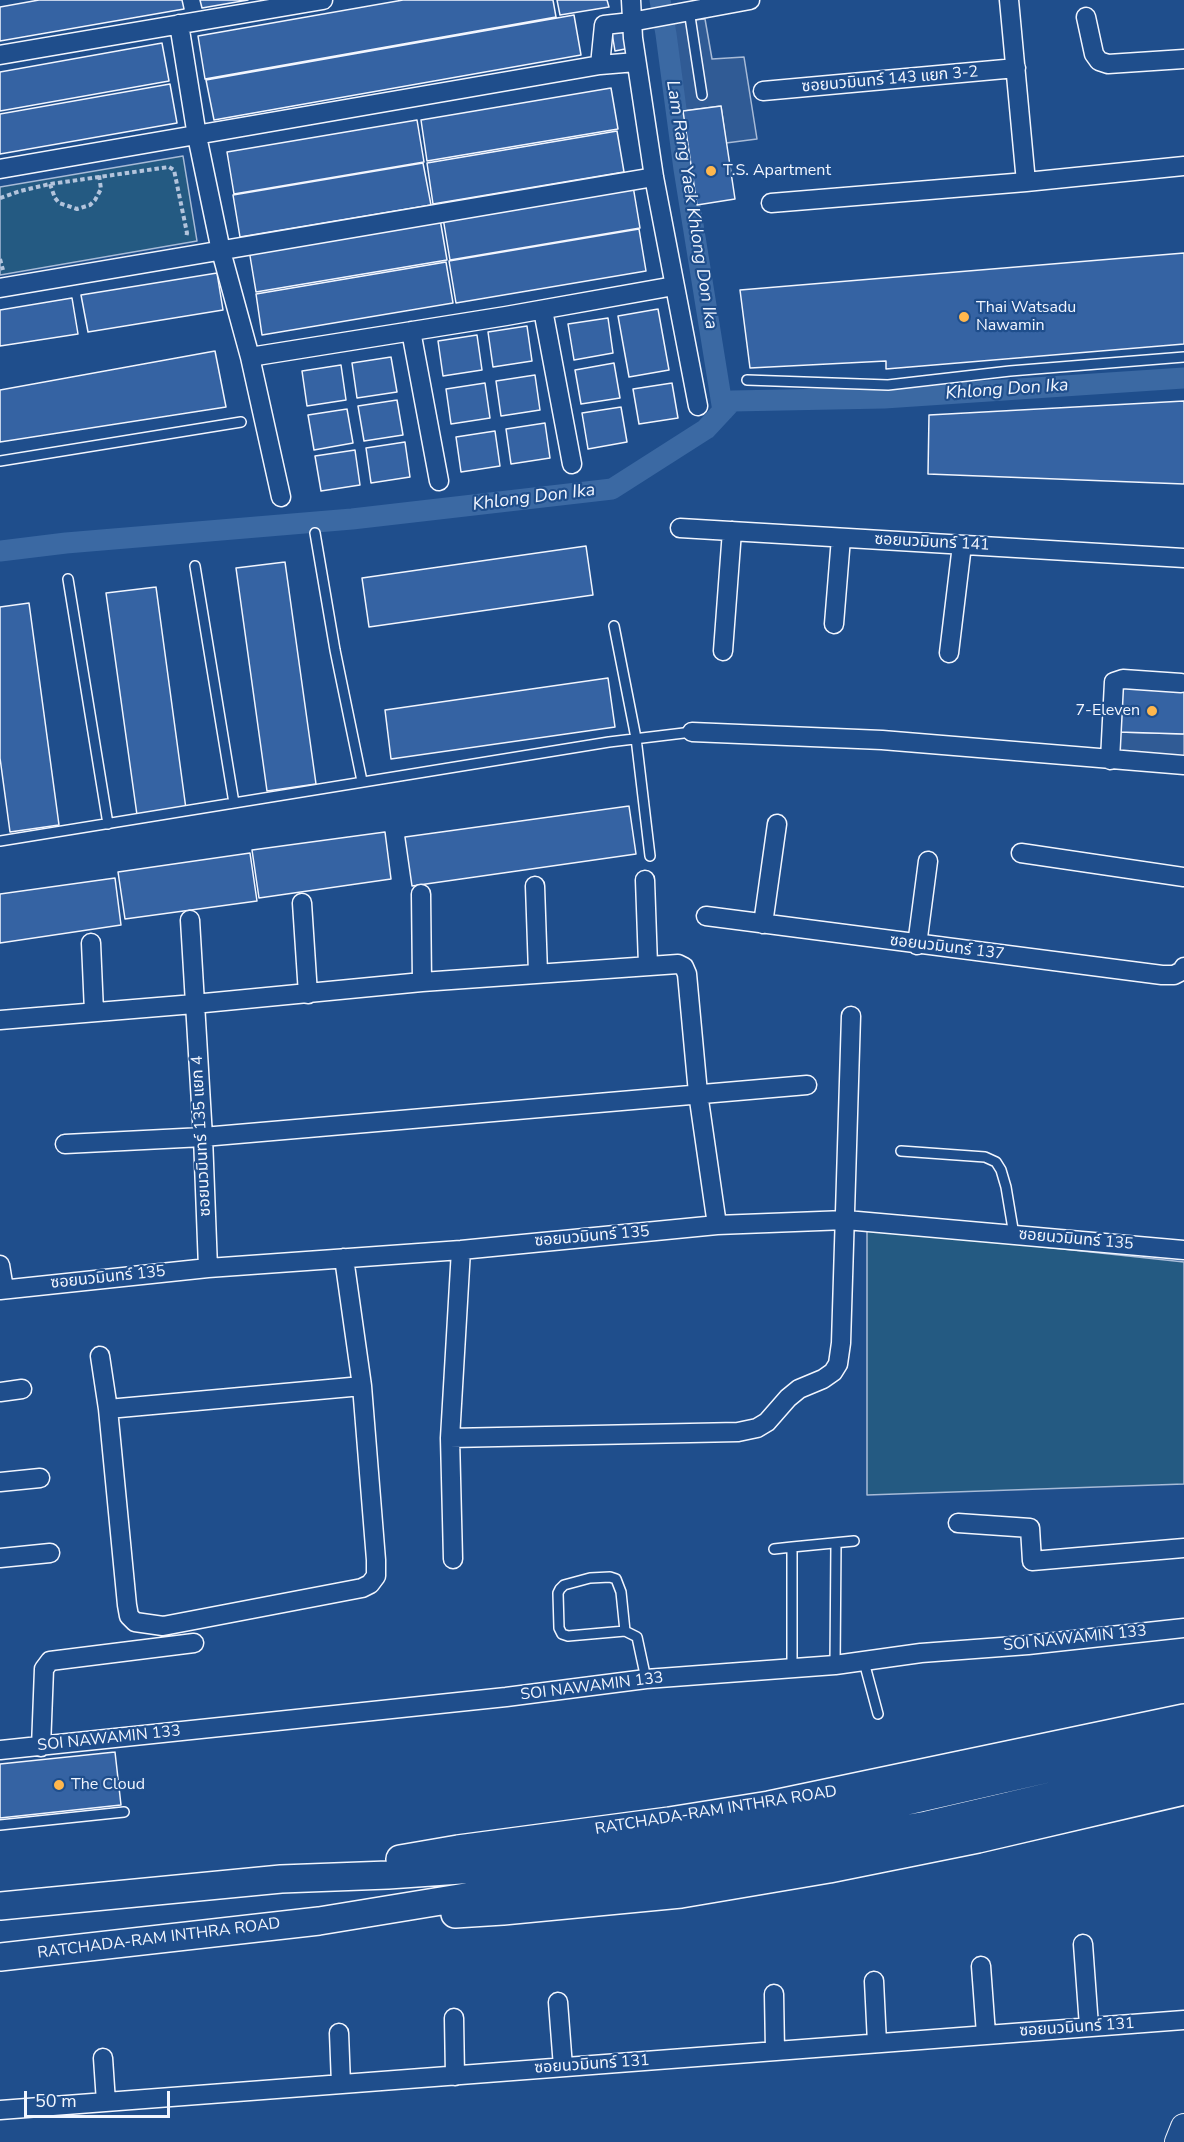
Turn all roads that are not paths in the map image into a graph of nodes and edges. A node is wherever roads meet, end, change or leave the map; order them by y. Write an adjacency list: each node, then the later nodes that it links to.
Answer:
1 (322, 0): 8 (street)
2 (631, 0): 7 (street)
3 (750, 0): 5 (street)
4 (1009, 0): 13 (street)
5 (689, 10): 7 (street); 15 (lane)
6 (1086, 17): 10 (street)
7 (631, 22): 11 (street); 12 (street)
8 (179, 24): 9 (street); 16 (street)
9 (0, 55)
10 (1184, 59)
11 (636, 62): 12 (street); 19 (street)
12 (600, 65): 16 (street)
13 (1016, 68): 14 (street, ซอยนวมินทร์ 143 แยก 3-2); 20 (street)
14 (763, 91)
15 (702, 95)
16 (197, 135): 18 (street); 22 (street)
17 (1184, 166): 20 (street)
18 (0, 169)
19 (654, 177): 22 (street); 24 (street)
20 (1026, 182): 21 (street)
21 (771, 203)
22 (220, 251): 23 (street); 27 (street)
23 (2, 280)
24 (674, 286): 25 (street); 30 (street)
25 (543, 309): 26 (street); 33 (street)
26 (411, 331): 27 (street); 34 (street)
27 (250, 357): 35 (street)
28 (1184, 357): 29 (lane)
29 (747, 380)
30 (698, 406)
31 (241, 422): 32 (lane)
32 (0, 461)
33 (572, 465)
34 (439, 481)
35 (281, 497)
36 (680, 528): 37 (street, ซอยนวมินทร์ 141)
37 (732, 531): 39 (street, ซอยนวมินทร์ 141); 46 (street)
38 (315, 533): 53 (lane)
39 (841, 538): 40 (street, ซอยนวมินทร์ 141); 44 (street)
40 (962, 545): 41 (street, ซอยนวมินทร์ 141); 47 (street)
41 (1184, 558)
42 (195, 566): 54 (lane)
43 (68, 579): 55 (lane)
44 (834, 624)
45 (614, 626): 50 (lane)
46 (723, 651)
47 (949, 653)
48 (1181, 683): 51 (street)
49 (692, 732): 50 (lane); 51 (street)
50 (636, 738): 53 (lane); 59 (lane)
51 (1110, 760): 52 (street)
52 (1184, 765)
53 (362, 781): 54 (lane)
54 (234, 803): 55 (lane)
55 (108, 824): 57 (lane)
56 (777, 824): 68 (street)
57 (0, 841)
58 (1021, 852): 61 (street)
59 (650, 856)
60 (928, 861): 70 (street)
61 (1184, 877)
62 (645, 880): 71 (street)
63 (535, 886): 73 (street)
64 (420, 894): 74 (street)
65 (302, 903): 75 (street)
66 (706, 916): 68 (street, ซอยนวมินทร์ 137)
67 (190, 920): 76 (street, ซอยนวมินทร์ 135 แยก 4)
68 (763, 924): 70 (street, ซอยนวมินทร์ 137)
69 (91, 943): 77 (street)
70 (917, 945): 72 (street, ซอยนวมินทร์ 137)
71 (648, 966): 73 (street); 81 (street)
72 (1184, 967)
73 (538, 973): 74 (street)
74 (422, 982): 75 (street)
75 (308, 994): 76 (street)
76 (194, 1004): 77 (street); 82 (street, ซอยนวมินทร์ 135 แยก 4)
77 (94, 1012): 79 (street)
78 (851, 1016): 85 (street)
79 (0, 1020)
80 (807, 1085): 81 (street)
81 (698, 1093): 82 (street); 86 (street)
82 (203, 1137): 83 (street); 92 (street, ซอยนวมินทร์ 135 แยก 4)
83 (65, 1144)
84 (901, 1151): 87 (lane)
85 (846, 1220): 86 (street, ซอยนวมินทร์ 135); 87 (street, ซอยนวมินทร์ 135); 99 (street)
86 (717, 1225): 88 (street, ซอยนวมินทร์ 135)
87 (1014, 1235): 89 (street, ซอยนวมินทร์ 135)
88 (461, 1250): 90 (street, ซอยนวมินทร์ 135); 99 (street)
89 (1184, 1250)
90 (344, 1258): 92 (street, ซอยนวมินทร์ 135); 95 (street)
91 (0, 1265): 93 (street)
92 (208, 1268): 93 (street, ซอยนวมินทร์ 135)
93 (2, 1289)
94 (100, 1356): 98 (street)
95 (362, 1386): 98 (street); 98 (street)
96 (22, 1389): 97 (street)
97 (0, 1392)
98 (108, 1409)
99 (450, 1438): 110 (street)
100 (40, 1478): 101 (street)
101 (0, 1482)
102 (958, 1523): 107 (street)
103 (854, 1541): 104 (lane)
104 (836, 1543): 105 (lane); 115 (lane)
105 (792, 1547): 106 (lane); 116 (lane)
106 (774, 1548)
107 (1184, 1548)
108 (50, 1553): 109 (street)
109 (0, 1558)
110 (453, 1560)
111 (1184, 1628): 114 (street, SOI NAWAMIN 133)
112 (625, 1631): 112 (lane); 117 (lane)
113 (194, 1643): 121 (street)
114 (864, 1662): 115 (street, SOI NAWAMIN 133); 118 (lane)
115 (835, 1665): 116 (street, SOI NAWAMIN 133)
116 (792, 1669): 117 (street, SOI NAWAMIN 133)
117 (646, 1679): 121 (street, SOI NAWAMIN 133)
118 (878, 1714)
119 (1184, 1718): 128 (main road, RATCHADA-RAM INTHRA ROAD)
120 (1184, 1738): 127 (main road, RATCHADA-RAM INTHRA ROAD)
121 (41, 1747): 122 (street, SOI NAWAMIN 133)
122 (0, 1750)
123 (1184, 1765): 127 (main road, RATCHADA-RAM INTHRA ROAD)
124 (1184, 1791): 130 (main road, RATCHADA-RAM INTHRA ROAD)
125 (124, 1812): 126 (lane)
126 (0, 1825)
127 (829, 1831): 128 (main road, RATCHADA-RAM INTHRA ROAD); 130 (main road, RATCHADA-RAM INTHRA ROAD)
128 (281, 1879): 129 (main road, RATCHADA-RAM INTHRA ROAD)
129 (0, 1906)
130 (319, 1921): 132 (main road, RATCHADA-RAM INTHRA ROAD)
131 (1083, 1944): 139 (street)
132 (0, 1957)
133 (981, 1966): 141 (street)
134 (874, 1981): 142 (street)
135 (774, 1994): 143 (street)
136 (558, 2002): 145 (street)
137 (454, 2018): 146 (street)
138 (1184, 2020): 139 (street, ซอยนวมินทร์ 131)
139 (1089, 2026): 141 (street, ซอยนวมินทร์ 131)
140 (339, 2033): 147 (street)
141 (986, 2034): 142 (street, ซอยนวมินทร์ 131)
142 (877, 2043): 143 (street, ซอยนวมินทร์ 131)
143 (775, 2051): 145 (street, ซอยนวมินทร์ 131)
144 (103, 2058): 148 (street)
145 (563, 2067): 146 (street, ซอยนวมินทร์ 131)
146 (455, 2076): 147 (street, ซอยนวมินทร์ 131)
147 (341, 2084): 148 (street, ซอยนวมินทร์ 131)
148 (106, 2102): 149 (street, ซอยนวมินทร์ 131)
149 (0, 2110)
150 (1184, 2127): 151 (main road)
151 (1178, 2142)

